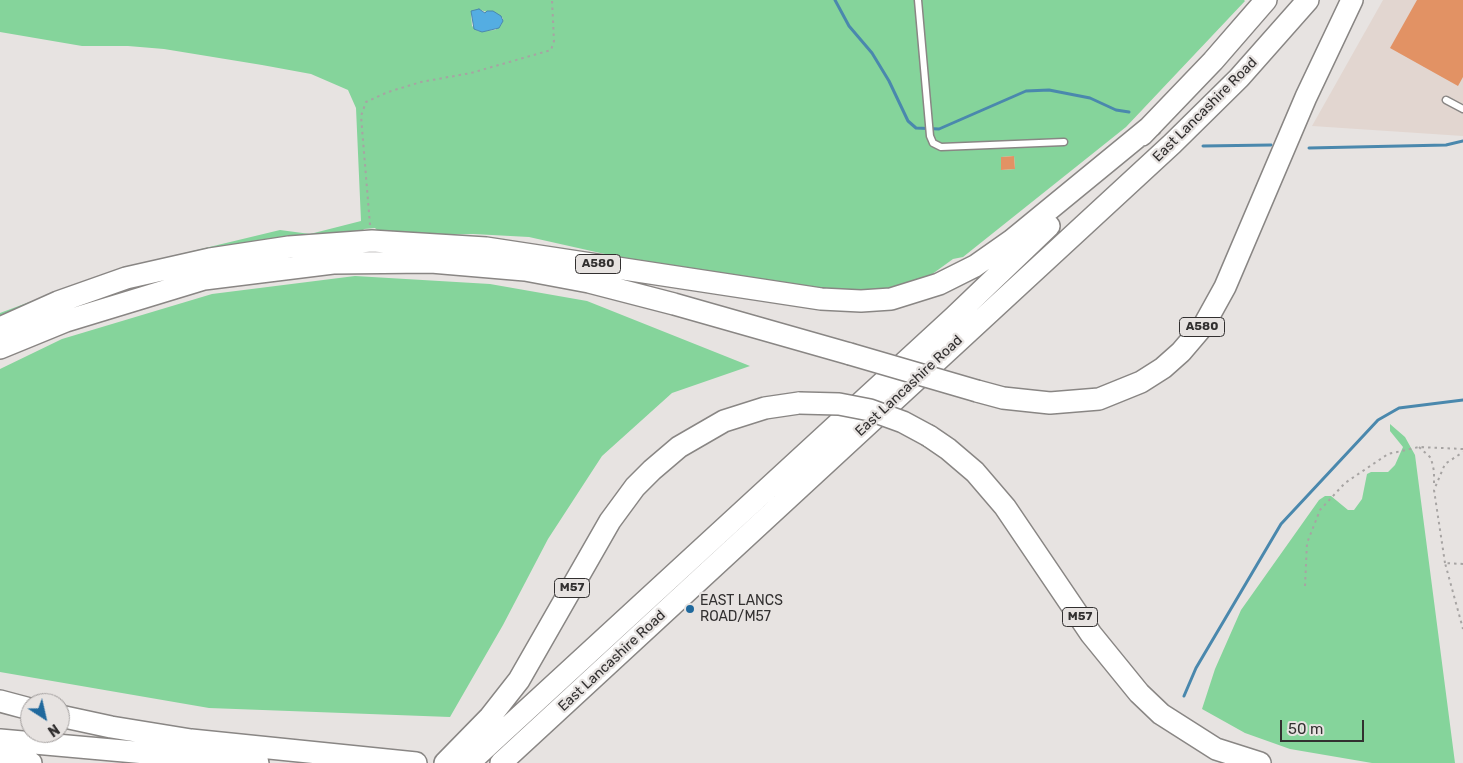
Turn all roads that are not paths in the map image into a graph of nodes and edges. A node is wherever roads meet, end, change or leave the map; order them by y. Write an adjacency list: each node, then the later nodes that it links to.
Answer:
1 (918, 0): 8 (lane)
2 (1266, 0): 7 (highway, East Lancashire Road / A580)
3 (1308, 0): 21 (highway, East Lancashire Road)
4 (1352, 0): 10 (highway, A580, bridge)
5 (1446, 100): 6 (lane)
6 (1463, 109)
7 (1151, 126): 9 (highway, A580); 20 (highway, East Lancashire Road / A580)
8 (1064, 142)
9 (0, 328)
10 (0, 348)
11 (0, 701): 12 (highway)
12 (20, 706)
13 (70, 718): 18 (highway)
14 (0, 740): 17 (highway)
15 (0, 760): 16 (highway)
16 (31, 763)
17 (258, 763)
18 (416, 763)
19 (445, 763): 22 (highway, M57, bridge)
20 (469, 763)
21 (501, 763)
22 (1260, 763)

